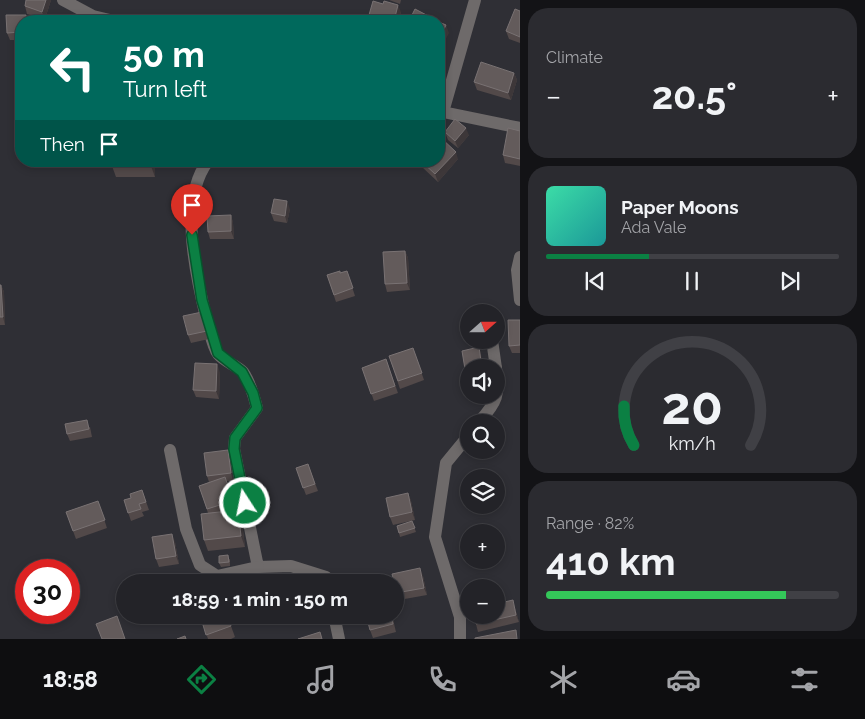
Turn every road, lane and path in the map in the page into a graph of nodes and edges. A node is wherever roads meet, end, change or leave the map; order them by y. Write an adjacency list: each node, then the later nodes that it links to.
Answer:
1 (63, 0): 3 (street)
2 (475, 0): 4 (street)
3 (91, 15)
4 (445, 105)
5 (445, 112): 6 (street)
6 (520, 128)
7 (203, 167): 12 (street)
8 (520, 257): 9 (street)
9 (520, 300)
10 (460, 446): 16 (street)
11 (170, 450): 12 (street)
12 (258, 567): 13 (street)
13 (316, 574)
14 (336, 624): 15 (street)
15 (339, 639)
16 (460, 639)

